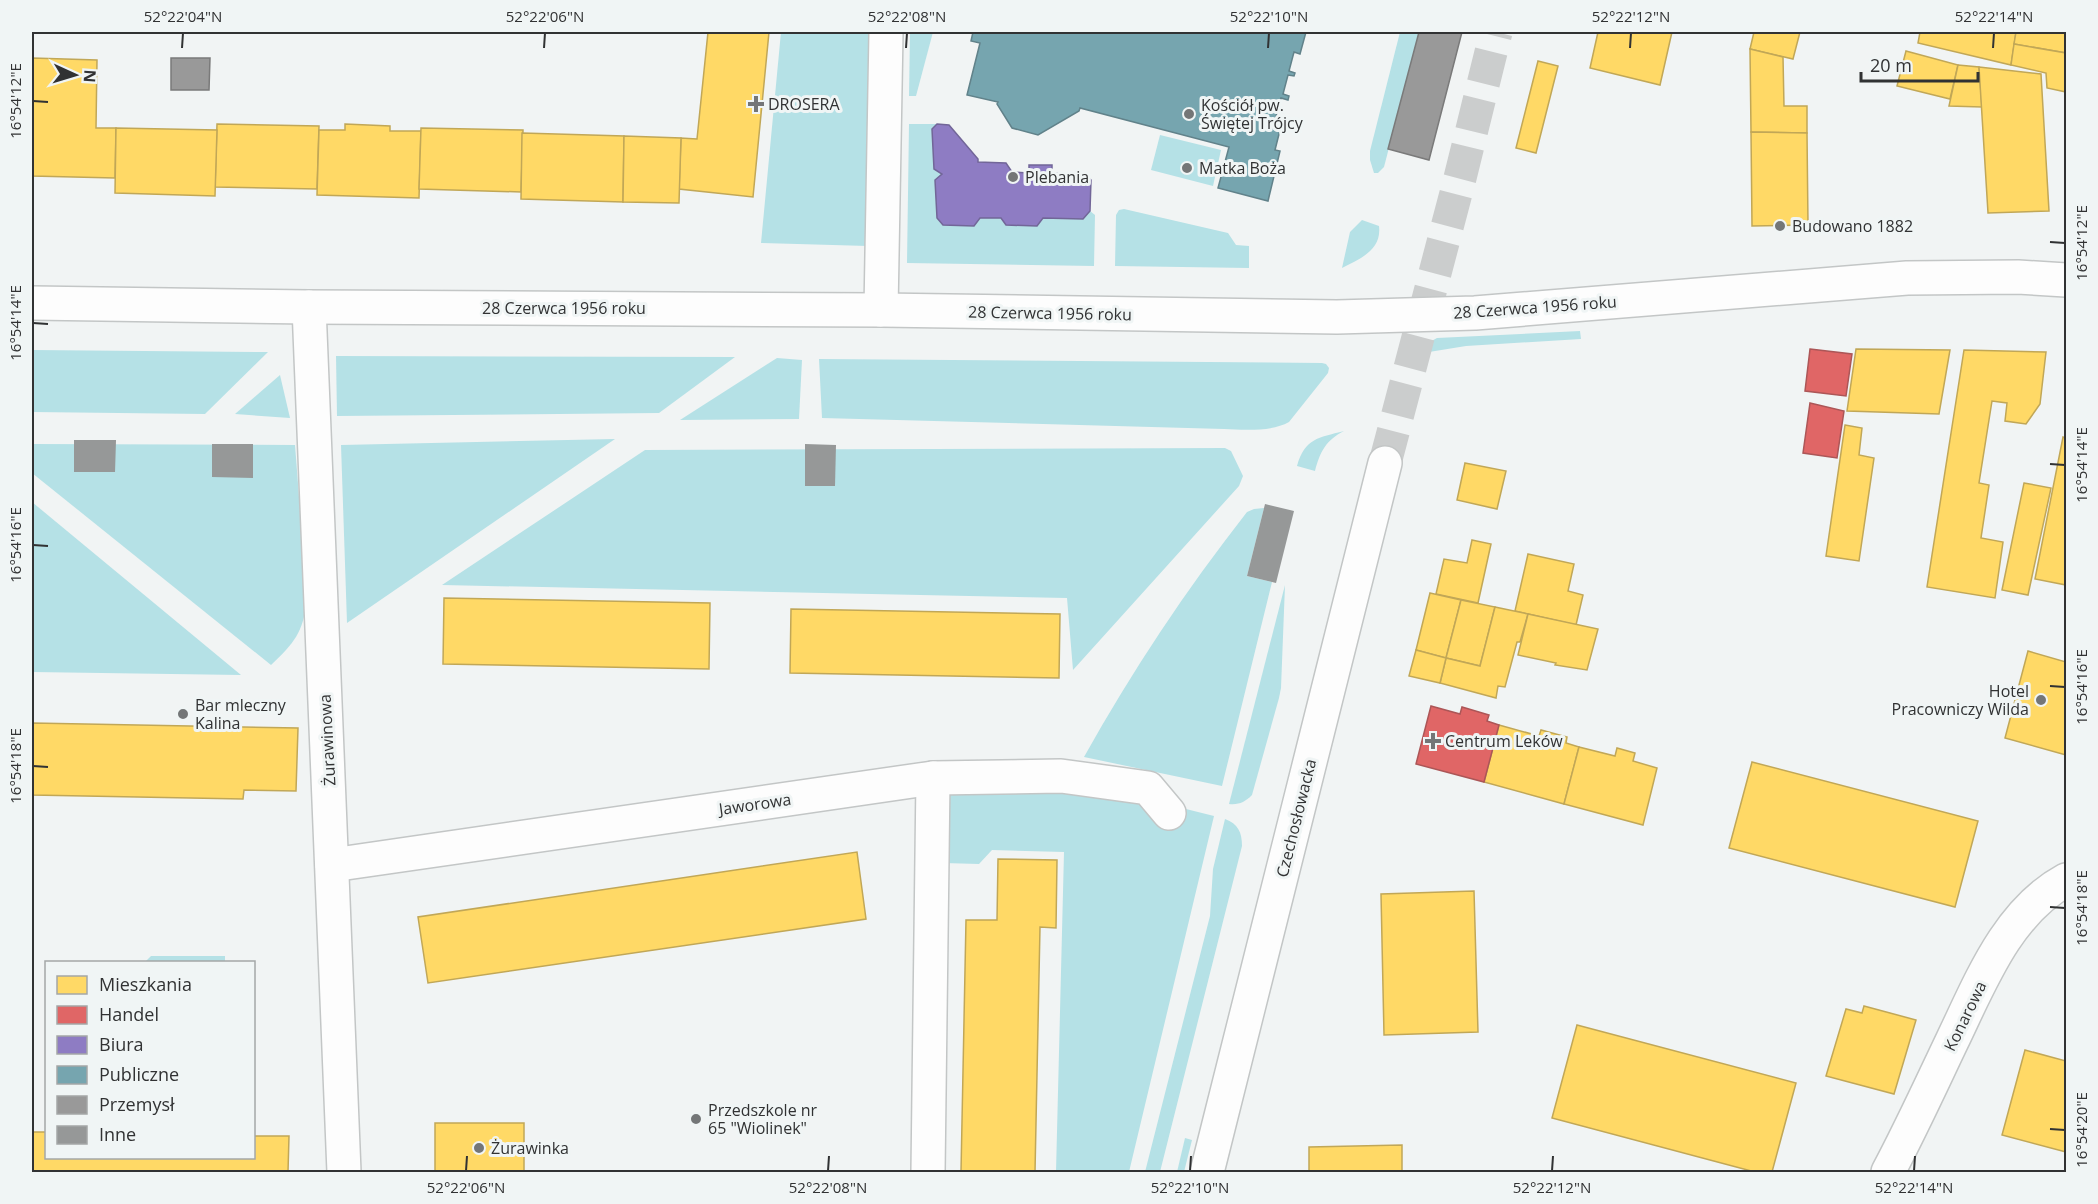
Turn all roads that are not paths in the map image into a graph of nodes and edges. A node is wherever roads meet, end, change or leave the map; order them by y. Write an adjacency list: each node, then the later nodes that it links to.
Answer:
1 (886, 32): 5 (street)
2 (2067, 280): 5 (street, 28 Czerwca 1956 roku)
3 (32, 303): 4 (street, 28 Czerwca 1956 roku)
4 (309, 307): 5 (street, 28 Czerwca 1956 roku); 9 (street, Żurawinowa)
5 (882, 310)
6 (1385, 463): 13 (street, Czechosłowacka)
7 (933, 778): 8 (street, Jaworowa); 9 (street, Jaworowa); 12 (street)
8 (1169, 813)
9 (332, 865): 11 (street, Żurawinowa)
10 (2067, 880): 14 (street, Konarowa)
11 (344, 1173)
12 (928, 1173)
13 (1207, 1173)
14 (1888, 1173)

